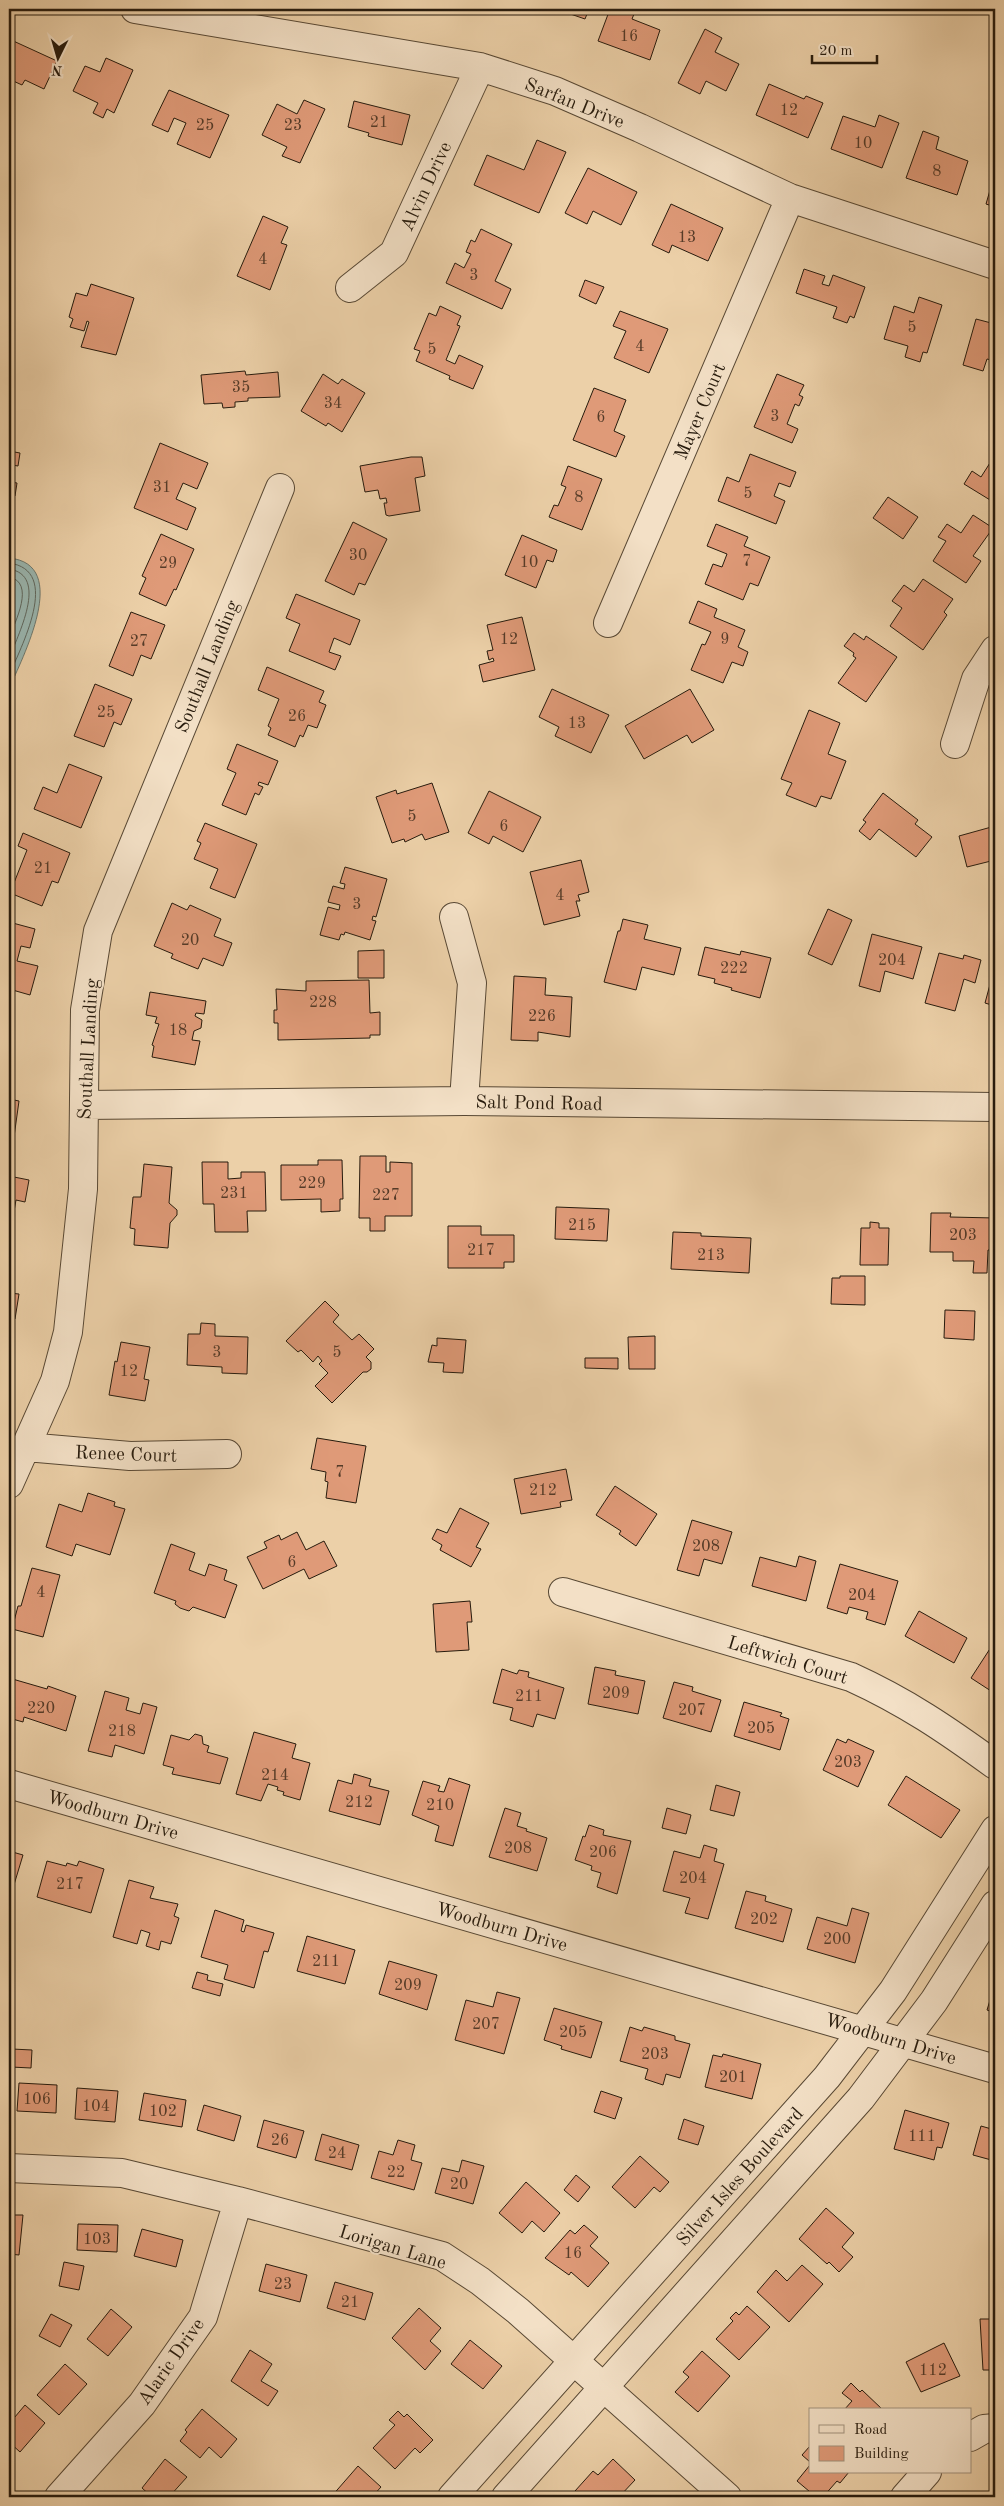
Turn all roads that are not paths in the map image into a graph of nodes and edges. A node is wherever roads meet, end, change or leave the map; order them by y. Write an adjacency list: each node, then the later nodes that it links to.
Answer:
1 (135, 9): 2 (street, Sarfan Drive)
2 (480, 67): 3 (street, Sarfan Drive); 5 (street, Alvin Drive)
3 (790, 198): 4 (street, Sarfan Drive); 7 (street, Mayer Court)
4 (995, 265)
5 (350, 288)
6 (280, 488): 12 (street, Southall Landing)
7 (608, 623)
8 (995, 650): 9 (street)
9 (955, 744)
10 (454, 917): 11 (street)
11 (464, 1102): 12 (street, Salt Pond Road); 13 (street, Salt Pond Road)
12 (84, 1105): 14 (street, Southall Landing)
13 (995, 1107)
14 (26, 1447): 15 (street, Renee Court); 16 (street, Southall Landing)
15 (227, 1454)
16 (9, 1484)
17 (563, 1592): 18 (street, Leftwich Court)
18 (995, 1765)
19 (9, 1784): 22 (street, Woodburn Drive)
20 (995, 1830): 22 (street, Silver Isles Boulevard)
21 (995, 1905): 23 (street, Silver Isles Boulevard)
22 (864, 2029): 23 (street, Woodburn Drive); 27 (street, Silver Isles Boulevard)
23 (903, 2042): 24 (street, Woodburn Drive); 28 (street, Silver Isles Boulevard)
24 (995, 2069)
25 (9, 2168): 26 (street, Lorigan Lane)
26 (238, 2201): 27 (street, Lorigan Lane); 32 (street, Alaric Drive)
27 (575, 2359): 28 (street, Lorigan Lane); 33 (street, Silver Isles Boulevard)
28 (605, 2388): 34 (street, Silver Isles Boulevard); 35 (street, Lorigan Lane)
29 (995, 2428): 30 (street)
30 (972, 2436)
31 (925, 2474): 36 (street)
32 (59, 2497)
33 (452, 2497)
34 (506, 2497)
35 (727, 2497)
36 (906, 2497)

